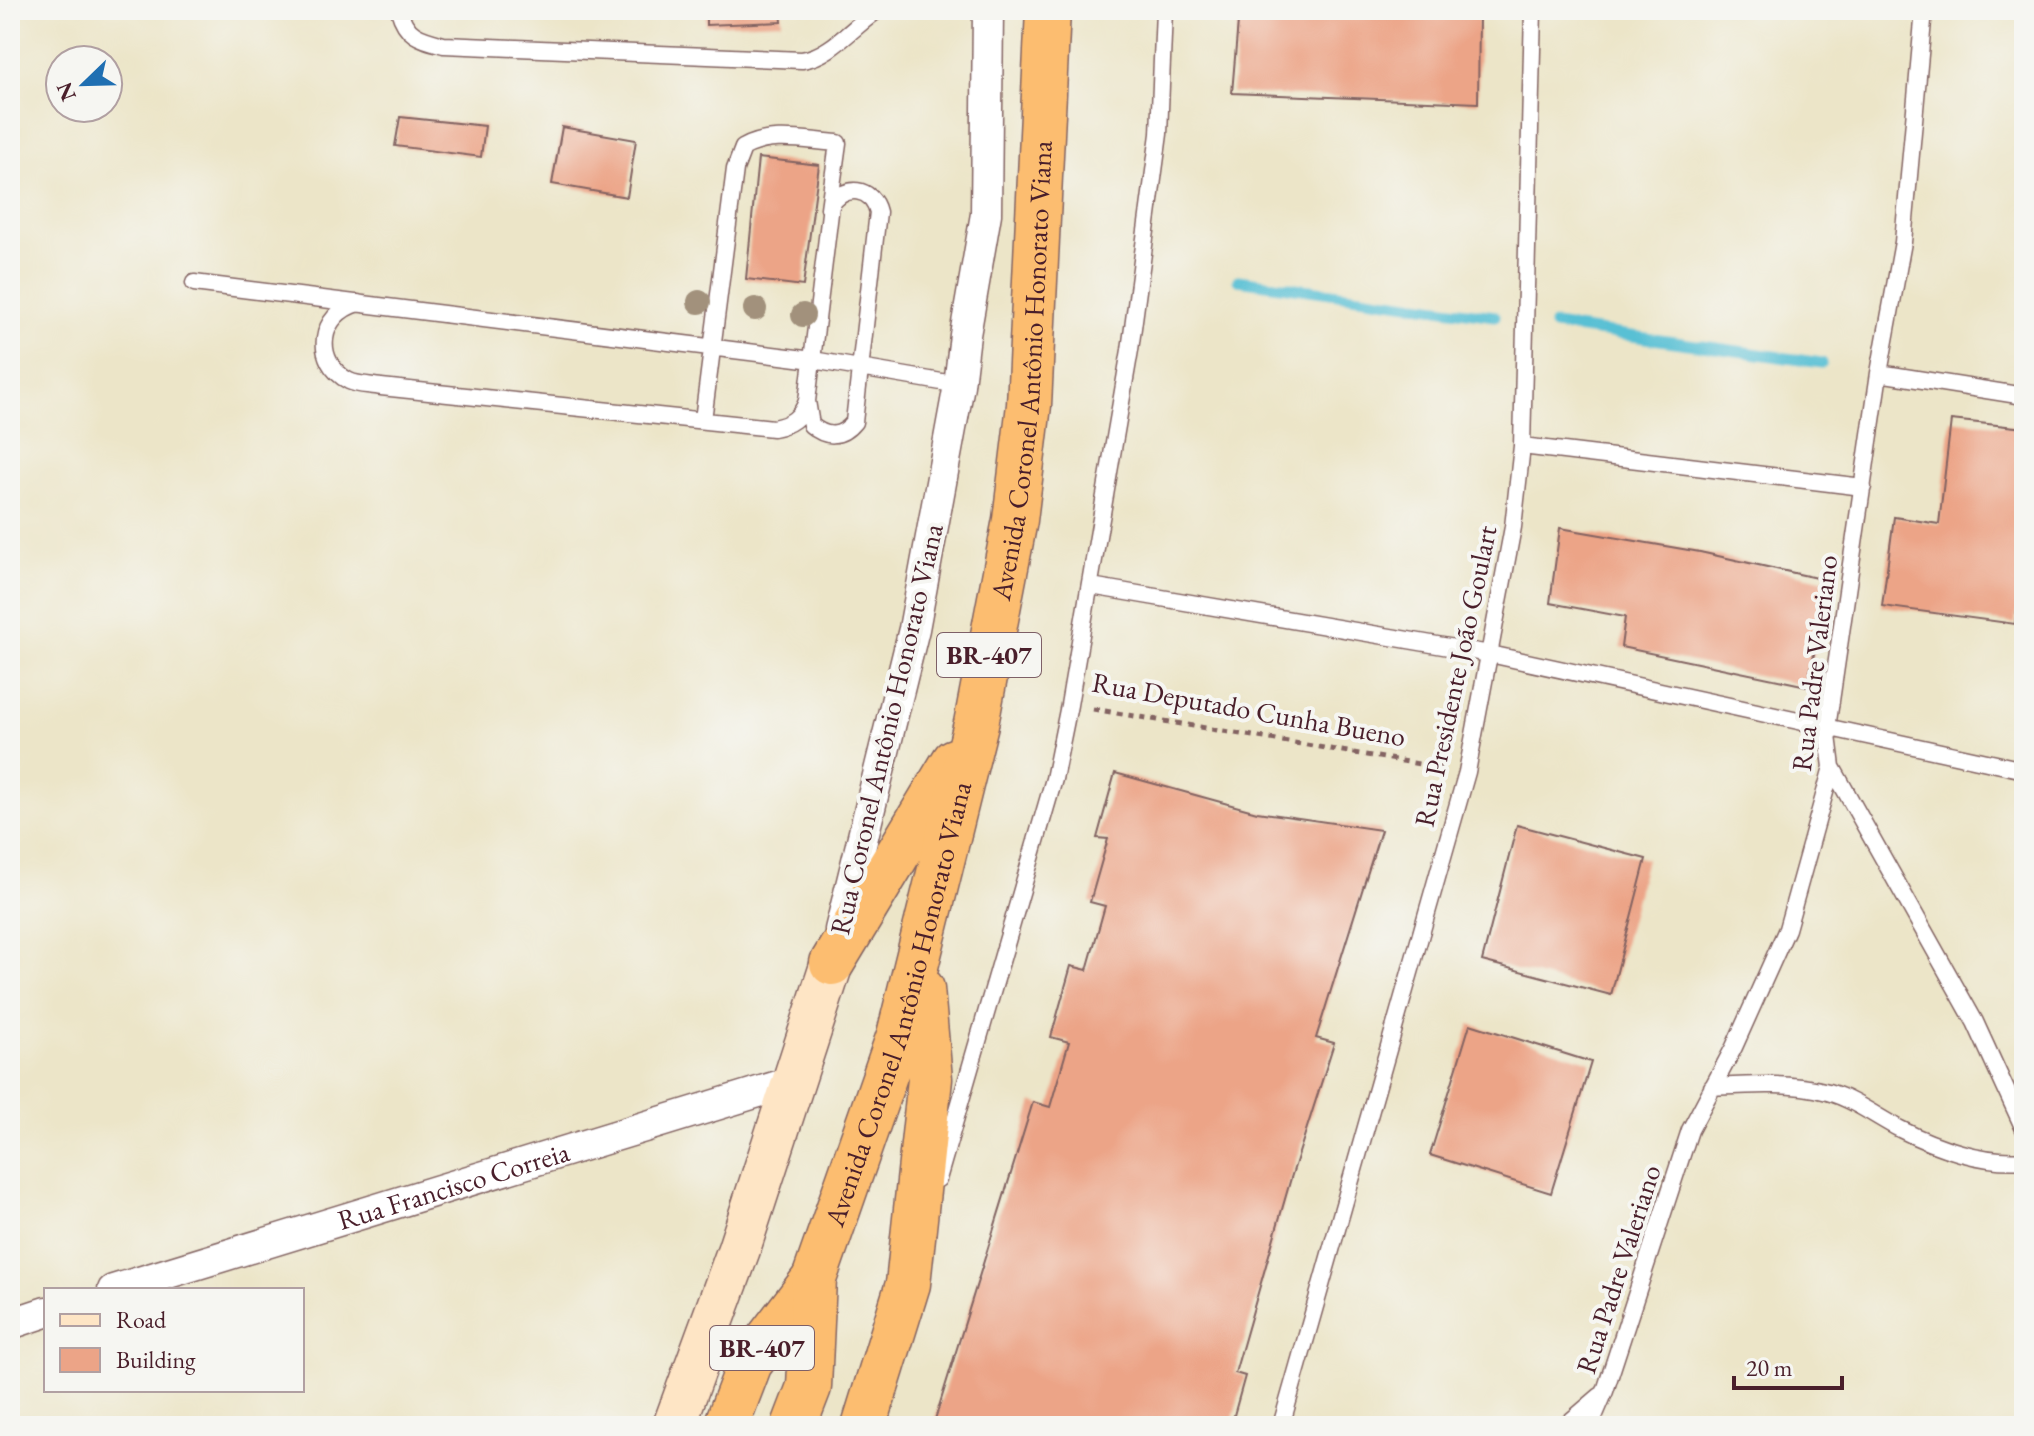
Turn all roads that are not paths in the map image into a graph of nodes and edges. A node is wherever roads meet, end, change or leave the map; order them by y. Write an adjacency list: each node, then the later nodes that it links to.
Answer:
1 (399, 10): 8 (lane)
2 (878, 10): 8 (lane)
3 (988, 10): 16 (street, Rua Coronel Antônio Honorato Viana)
4 (1048, 10): 24 (highway, Avenida Coronel Antônio Honorato Viana / BR-407)
5 (1164, 10): 22 (lane)
6 (1533, 10): 20 (lane, Rua Presidente João Goulart)
7 (1924, 10): 15 (lane, Rua Padre Valeriano)
8 (853, 18)
9 (829, 213): 12 (lane); 13 (lane); 14 (lane)
10 (194, 283): 11 (lane)
11 (358, 303): 12 (lane); 19 (lane)
12 (712, 346): 13 (lane); 19 (lane)
13 (813, 360): 14 (lane); 18 (lane)
14 (861, 367): 16 (lane); 18 (lane)
15 (1879, 373): 17 (lane); 21 (lane, Rua Padre Valeriano)
16 (959, 385): 29 (street, Rua Coronel Antônio Honorato Viana)
17 (2024, 396)
18 (807, 401): 19 (lane)
19 (703, 420)
20 (1522, 446): 21 (lane); 23 (lane, Rua Presidente João Goulart)
21 (1863, 487): 25 (lane, Rua Padre Valeriano)
22 (1091, 586): 23 (lane); 35 (lane)
23 (1490, 654): 25 (lane); 44 (lane, Rua Presidente João Goulart)
24 (976, 724): 28 (highway, Avenida Coronel Antônio Honorato Viana / BR-407); 29 (highway)
25 (1827, 728): 26 (lane, Rua Padre Valeriano); 27 (lane)
26 (1832, 767): 31 (lane, Rua Padre Valeriano); 32 (lane)
27 (2024, 770)
28 (919, 958): 34 (highway, Avenida Coronel Antônio Honorato Viana / BR-407); 35 (highway, BR-407)
29 (832, 963): 30 (main road, Rua Coronel Antônio Honorato Viana)
30 (794, 1081): 36 (street, Rua Francisco Correia); 40 (main road, Rua Coronel Antônio Honorato Viana)
31 (1712, 1087): 33 (lane); 39 (lane, Rua Padre Valeriano)
32 (2024, 1129)
33 (2024, 1160)
34 (814, 1279): 41 (highway, BR-407); 42 (highway, BR-407)
35 (908, 1284): 43 (highway, BR-407)
36 (120, 1288)
37 (44, 1313): 38 (street)
38 (10, 1324)
39 (1605, 1391): 45 (lane); 46 (lane, Rua Padre Valeriano)
40 (674, 1426)
41 (726, 1426)
42 (794, 1426)
43 (864, 1426)
44 (1281, 1426)
45 (1565, 1426)
46 (1590, 1426)

